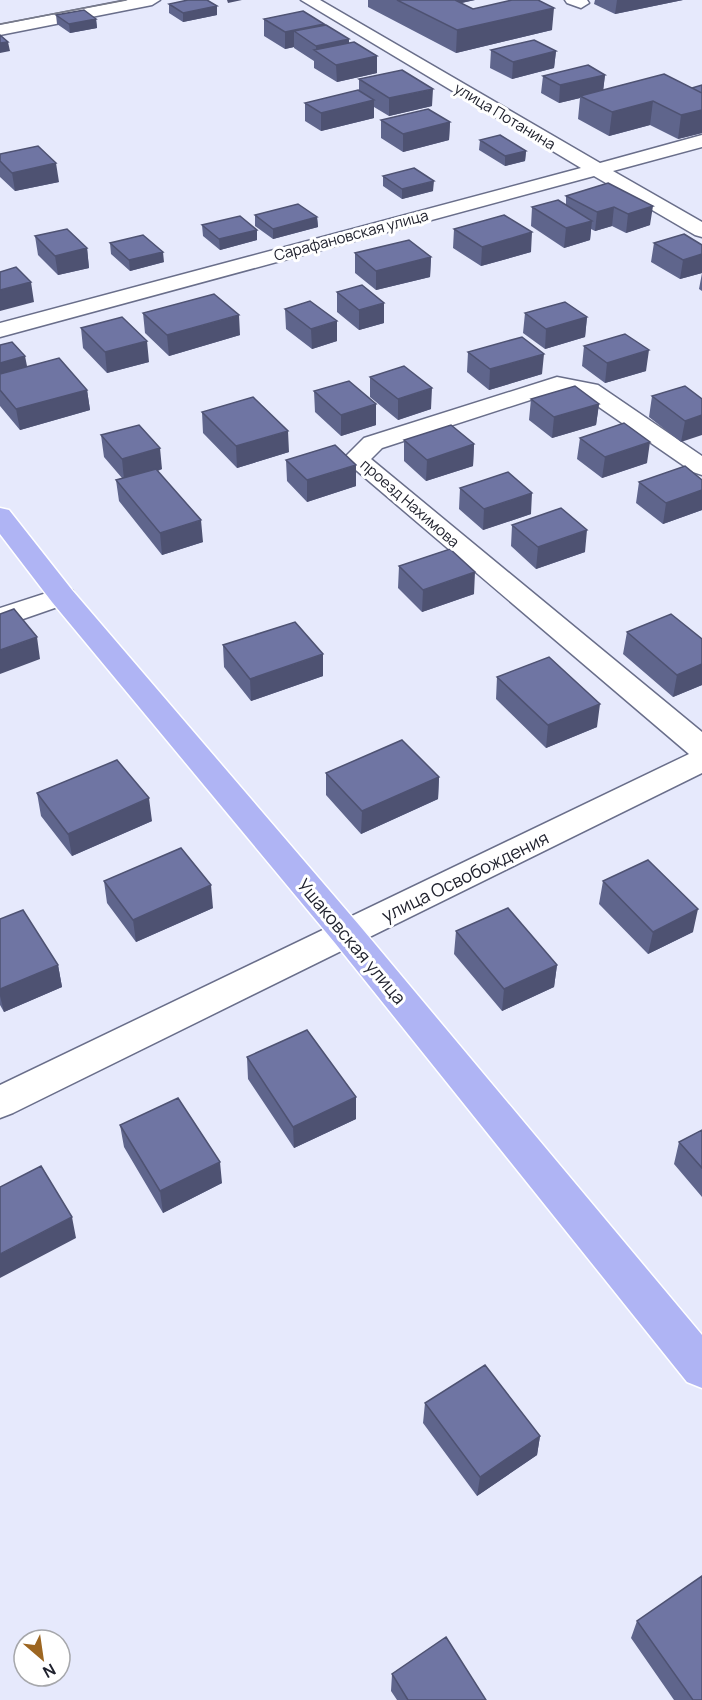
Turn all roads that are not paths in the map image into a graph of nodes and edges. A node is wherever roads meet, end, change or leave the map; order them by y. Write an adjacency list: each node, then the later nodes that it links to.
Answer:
1 (153, 0): 3 (street)
2 (309, 0): 5 (street, улица Потанина)
3 (0, 30)
4 (702, 141): 5 (street, Сарафановская улица)
5 (595, 169): 6 (street, улица Потанина); 7 (street, Сарафановская улица)
6 (702, 231)
7 (0, 330)
8 (702, 466): 12 (street, проезд Нахимова)
9 (0, 516): 10 (main road, Ушаковская улица)
10 (62, 596): 11 (street); 14 (main road, Ушаковская улица)
11 (0, 618)
12 (702, 748)
13 (702, 760): 14 (street, улица Освобождения)
14 (347, 934): 15 (street, улица Освобождения); 16 (main road, Ушаковская улица)
15 (0, 1102)
16 (702, 1368)

